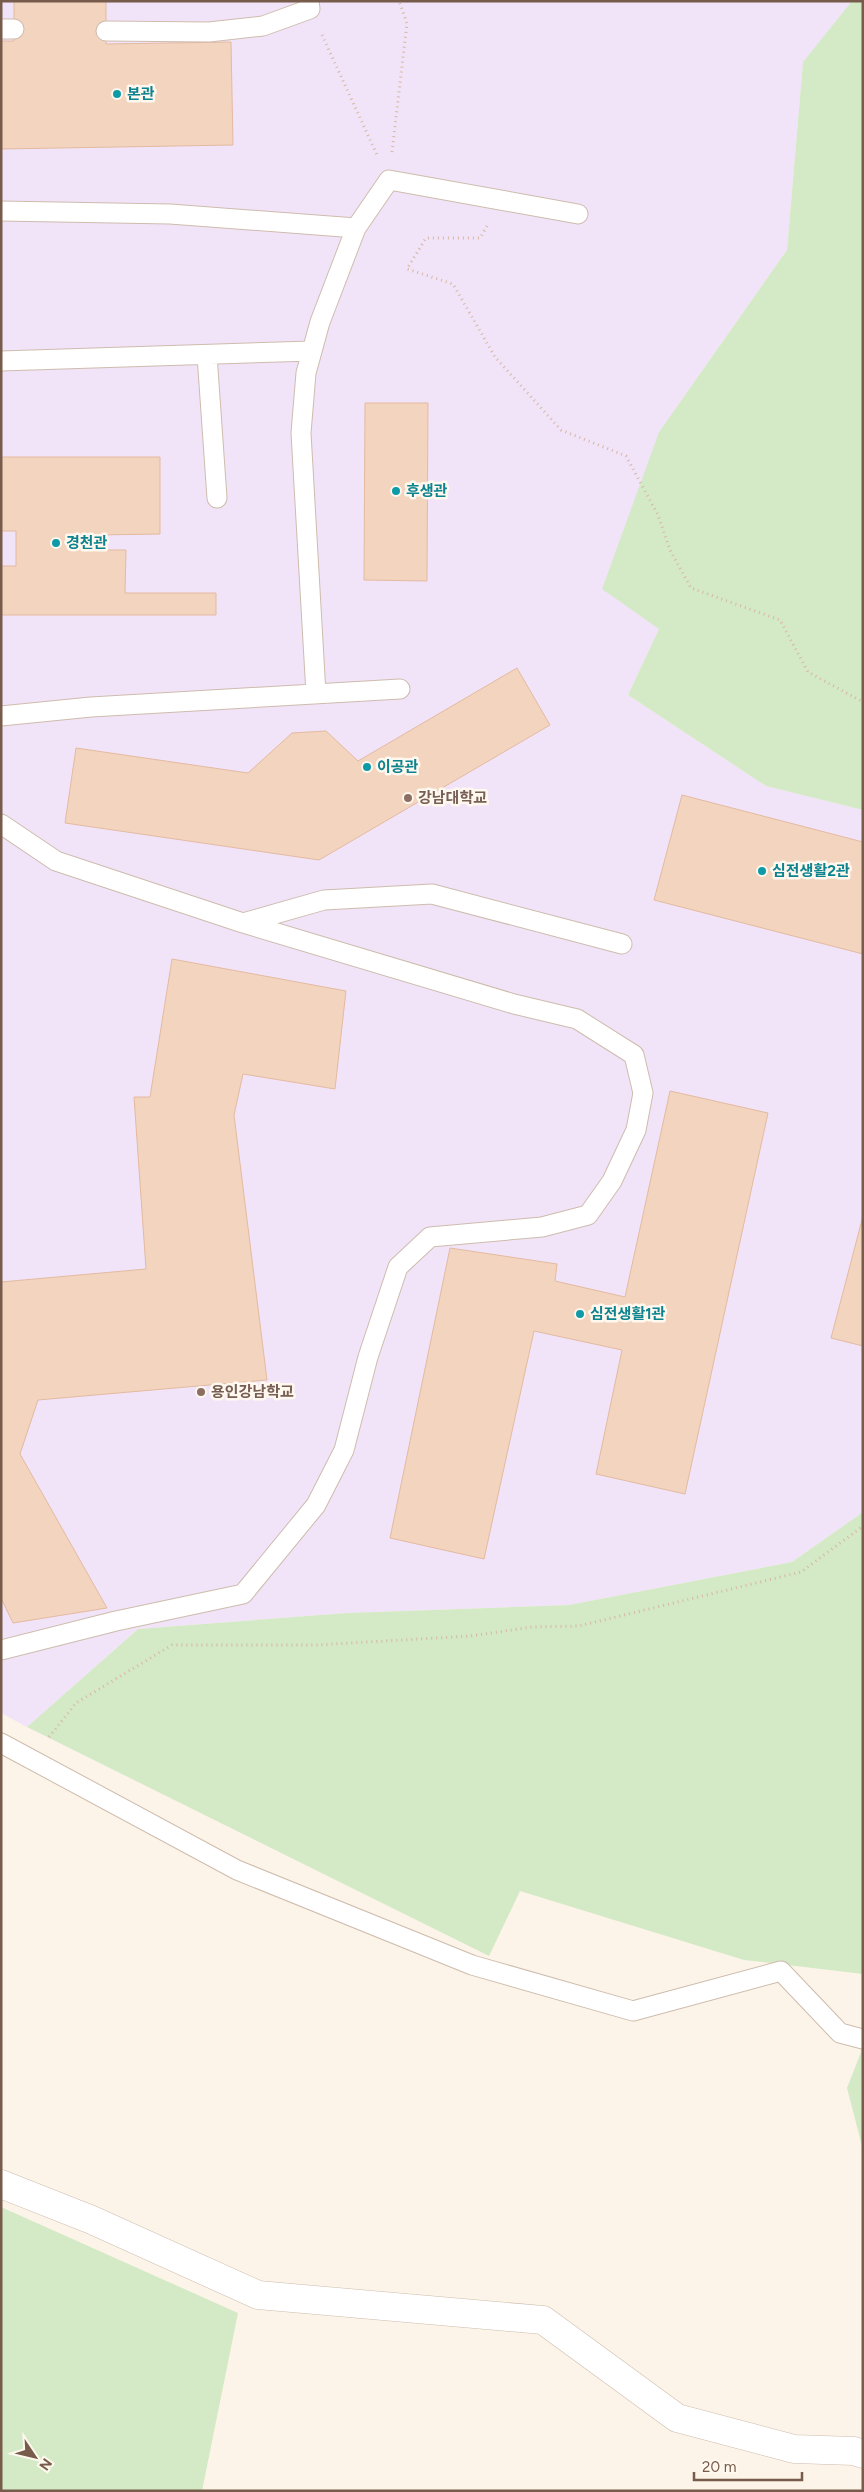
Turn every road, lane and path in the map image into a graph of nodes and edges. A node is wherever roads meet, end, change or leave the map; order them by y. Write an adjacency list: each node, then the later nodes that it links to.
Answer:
1 (399, 1): 4 (path)
2 (310, 5): 3 (lane); 4 (path)
3 (106, 31)
4 (389, 180): 5 (lane); 8 (lane)
5 (500, 200): 7 (lane); 15 (path)
6 (1, 211): 8 (lane)
7 (578, 214)
8 (356, 228): 9 (lane)
9 (312, 351): 10 (lane); 14 (lane)
10 (207, 355): 11 (lane); 12 (lane)
11 (1, 361)
12 (216, 498)
13 (400, 688): 14 (lane)
14 (316, 694): 16 (lane)
15 (863, 702)
16 (1, 716)
17 (1, 824): 18 (lane)
18 (243, 924): 19 (lane); 21 (lane)
19 (622, 944)
20 (863, 1526): 23 (path)
21 (1, 1650)
22 (1, 1743): 23 (lane)
23 (35, 1761): 24 (lane)
24 (863, 2039)
25 (1, 2184): 26 (street)
26 (860, 2447)

